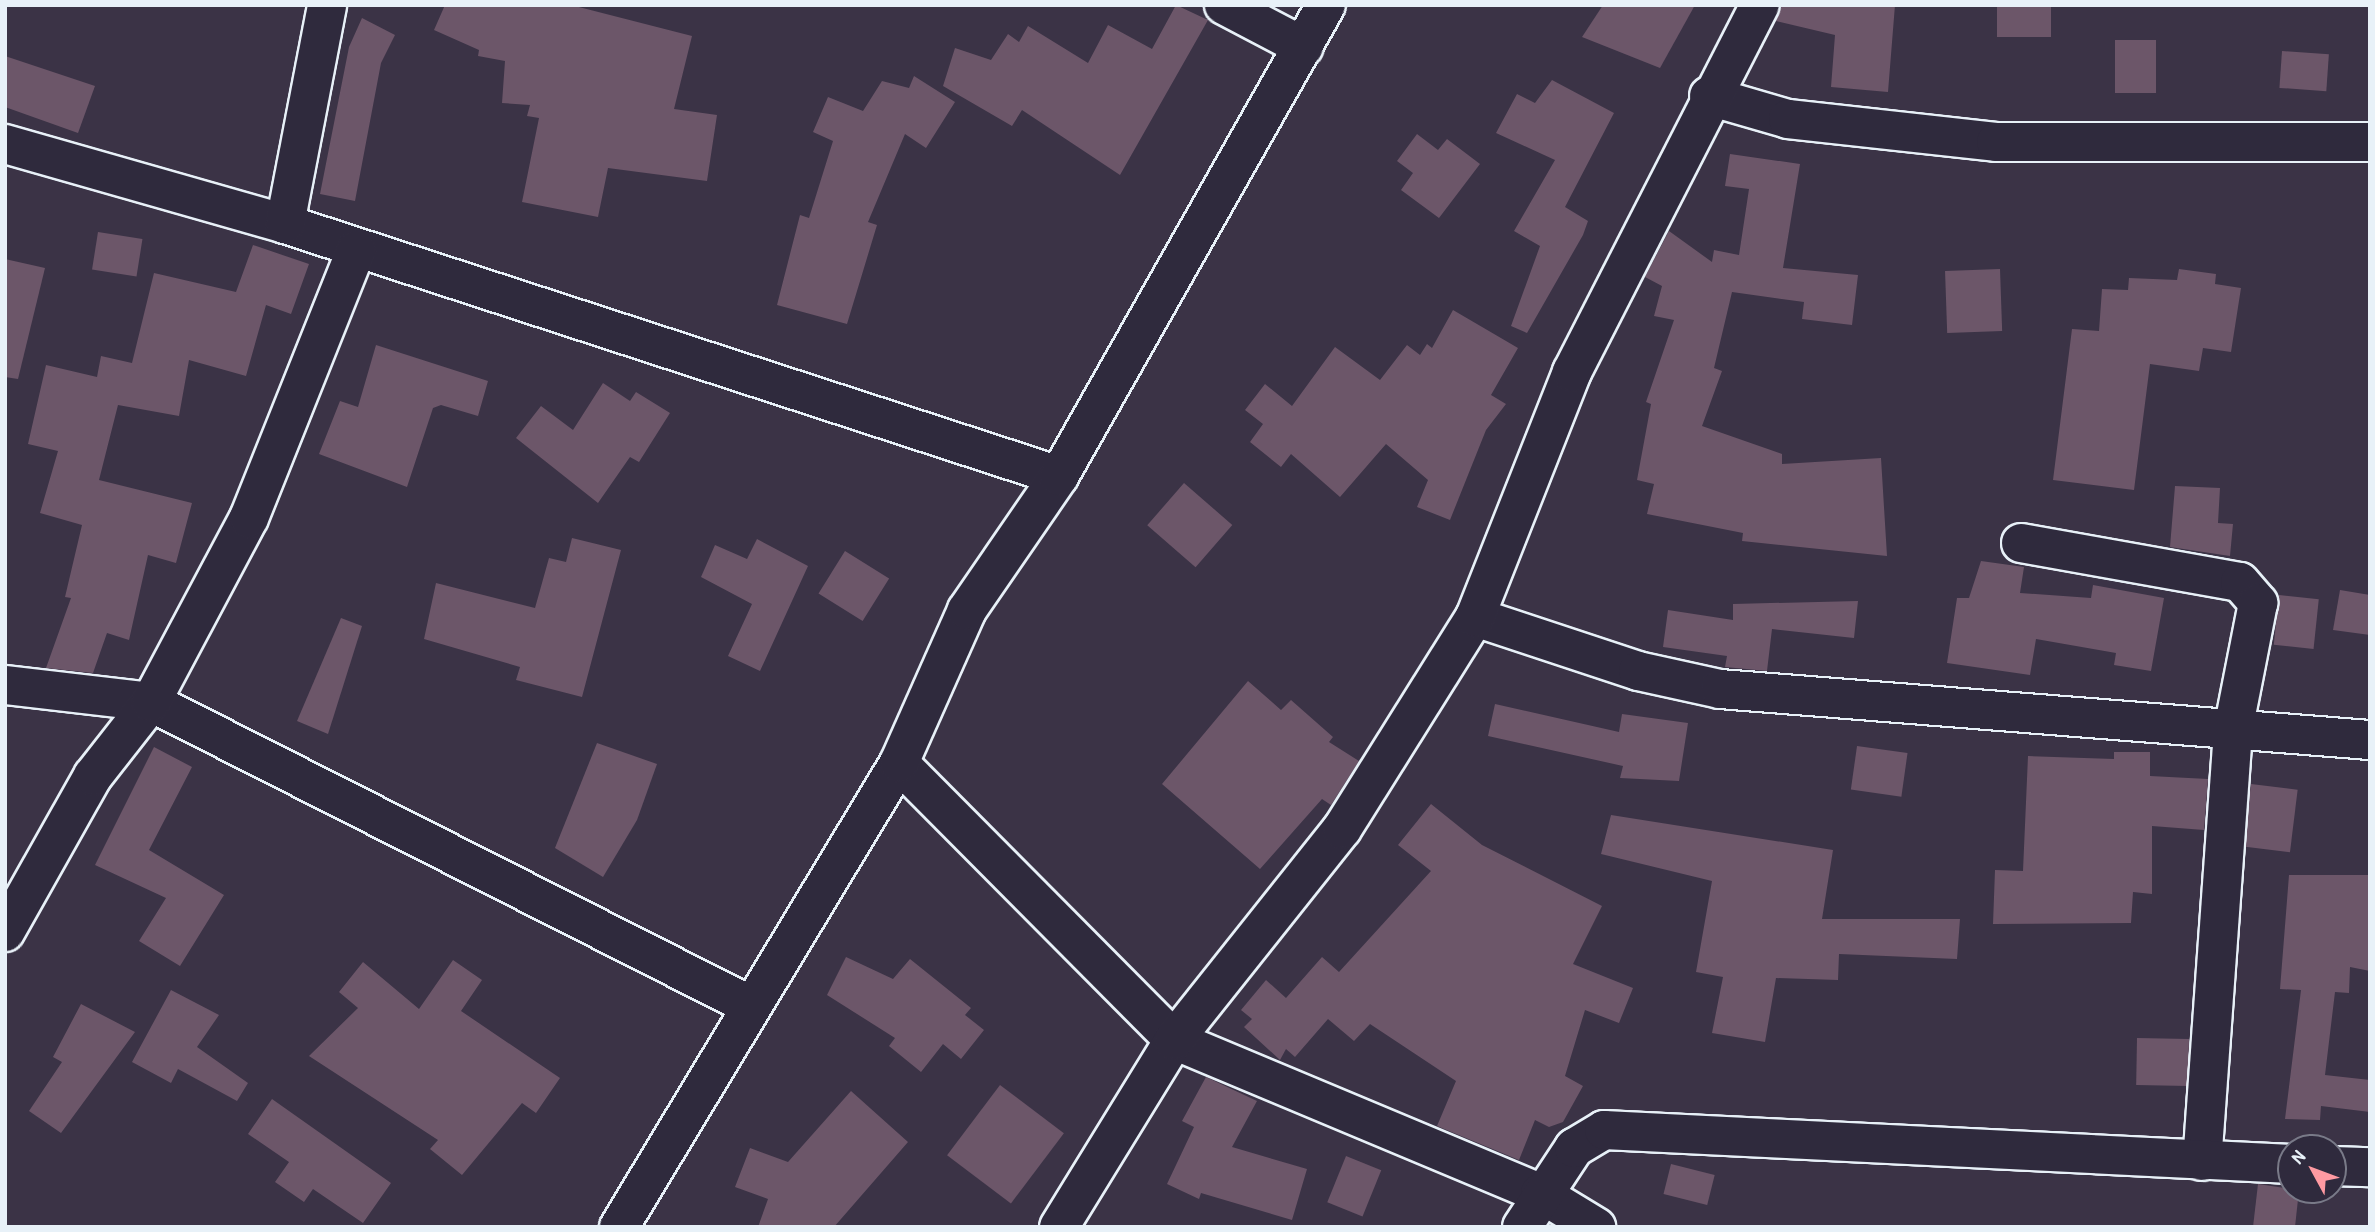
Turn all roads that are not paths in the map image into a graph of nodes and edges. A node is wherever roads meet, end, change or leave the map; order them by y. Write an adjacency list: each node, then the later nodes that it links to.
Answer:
1 (327, 5): 9 (street)
2 (1224, 5): 5 (street)
3 (1326, 5): 5 (street)
4 (1760, 5): 6 (street)
5 (1304, 47): 11 (street)
6 (1709, 96): 7 (street); 13 (street)
7 (2370, 142)
8 (5, 144): 9 (street)
9 (285, 224): 10 (street)
10 (356, 250): 11 (street); 15 (street)
11 (1059, 476): 18 (street)
12 (2021, 542): 16 (street)
13 (1475, 617): 16 (street); 21 (street)
14 (5, 685): 15 (street)
15 (151, 702): 19 (street); 20 (street)
16 (2234, 731): 17 (street); 22 (street)
17 (2370, 740)
18 (898, 763): 20 (street); 21 (street)
19 (5, 932)
20 (748, 1005): 27 (street)
21 (1174, 1040): 26 (street); 28 (street)
22 (2202, 1161): 23 (street); 26 (street)
23 (2277, 1164)
24 (2347, 1166): 25 (street)
25 (2370, 1167)
26 (1540, 1193): 29 (street); 30 (street)
27 (619, 1227)
28 (1059, 1227)
29 (1521, 1227)
30 (1596, 1227)

